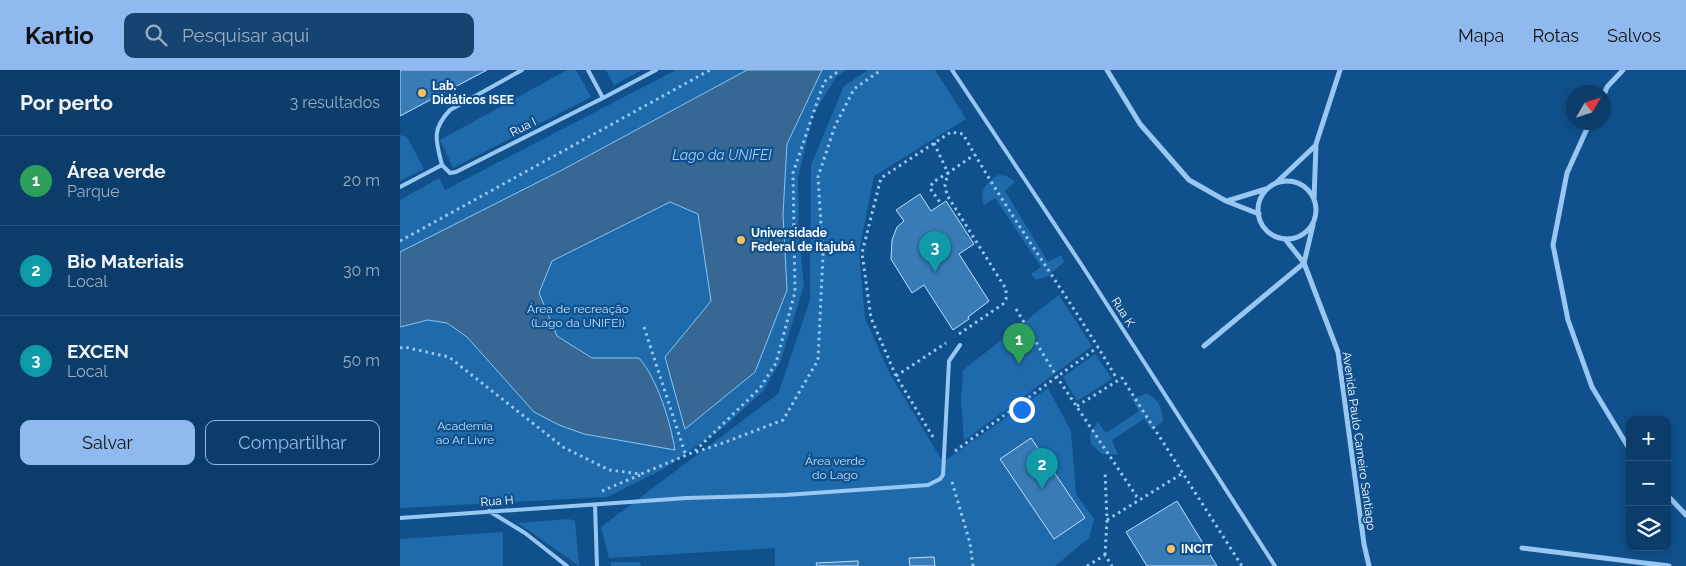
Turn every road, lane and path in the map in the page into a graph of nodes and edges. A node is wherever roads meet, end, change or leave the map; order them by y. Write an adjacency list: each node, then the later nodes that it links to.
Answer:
1 (522, 70): 17 (lane)
2 (588, 70): 12 (lane)
3 (656, 70): 12 (lane, Rua I)
4 (710, 70): 28 (path)
5 (840, 70): 41 (path)
6 (881, 70): 41 (path)
7 (952, 70): 62 (lane, Rua K)
8 (1107, 70): 23 (street)
9 (1340, 70): 15 (street)
10 (1623, 70): 11 (street)
11 (1609, 85)
12 (604, 98): 17 (lane, Rua I)
13 (1586, 130): 40 (street)
14 (934, 143): 16 (path); 18 (path); 36 (path)
15 (1316, 144): 19 (street); 22 (street)
16 (974, 155): 18 (path); 34 (path)
17 (442, 165): 20 (lane)
18 (948, 173): 24 (path); 36 (path)
19 (1276, 183): 21 (street); 22 (street)
20 (400, 188)
21 (1268, 188): 23 (street); 25 (street)
22 (1314, 200): 26 (street)
23 (1226, 201): 25 (street)
24 (941, 204)
25 (1259, 214): 27 (street)
26 (1315, 219): 27 (street); 29 (street)
27 (1285, 239): 29 (street, Avenida Paulo Carneiro Santiago)
28 (400, 241)
29 (1304, 263): 33 (street); 63 (street, Avenida Paulo Carneiro Santiago)
30 (1016, 309): 37 (path)
31 (644, 327): 43 (path)
32 (960, 345): 42 (lane)
33 (1204, 346)
34 (1098, 347): 37 (path); 38 (path)
35 (400, 348): 43 (path)
36 (896, 376): 42 (path)
37 (1057, 377): 39 (path); 42 (path)
38 (1117, 379): 39 (path); 46 (path)
39 (1077, 406): 48 (path)
40 (1626, 443)
41 (694, 452): 43 (path)
42 (944, 452): 44 (lane)
43 (686, 456)
44 (944, 471): 49 (lane, Rua H); 58 (path)
45 (1105, 471): 53 (path)
46 (1182, 473): 48 (path); 61 (path)
47 (1671, 499): 51 (street)
48 (1139, 500): 53 (path)
49 (595, 505): 50 (lane, Rua H); 57 (lane)
50 (489, 511): 52 (lane, Rua H); 56 (lane)
51 (1686, 515)
52 (400, 518)
53 (1108, 520): 55 (path)
54 (1522, 548): 64 (street)
55 (1105, 555): 59 (path); 60 (path)
56 (567, 566)
57 (597, 566)
58 (973, 566)
59 (1087, 566)
60 (1112, 566)
61 (1242, 566)
62 (1275, 566)
63 (1369, 566)
64 (1669, 566)

